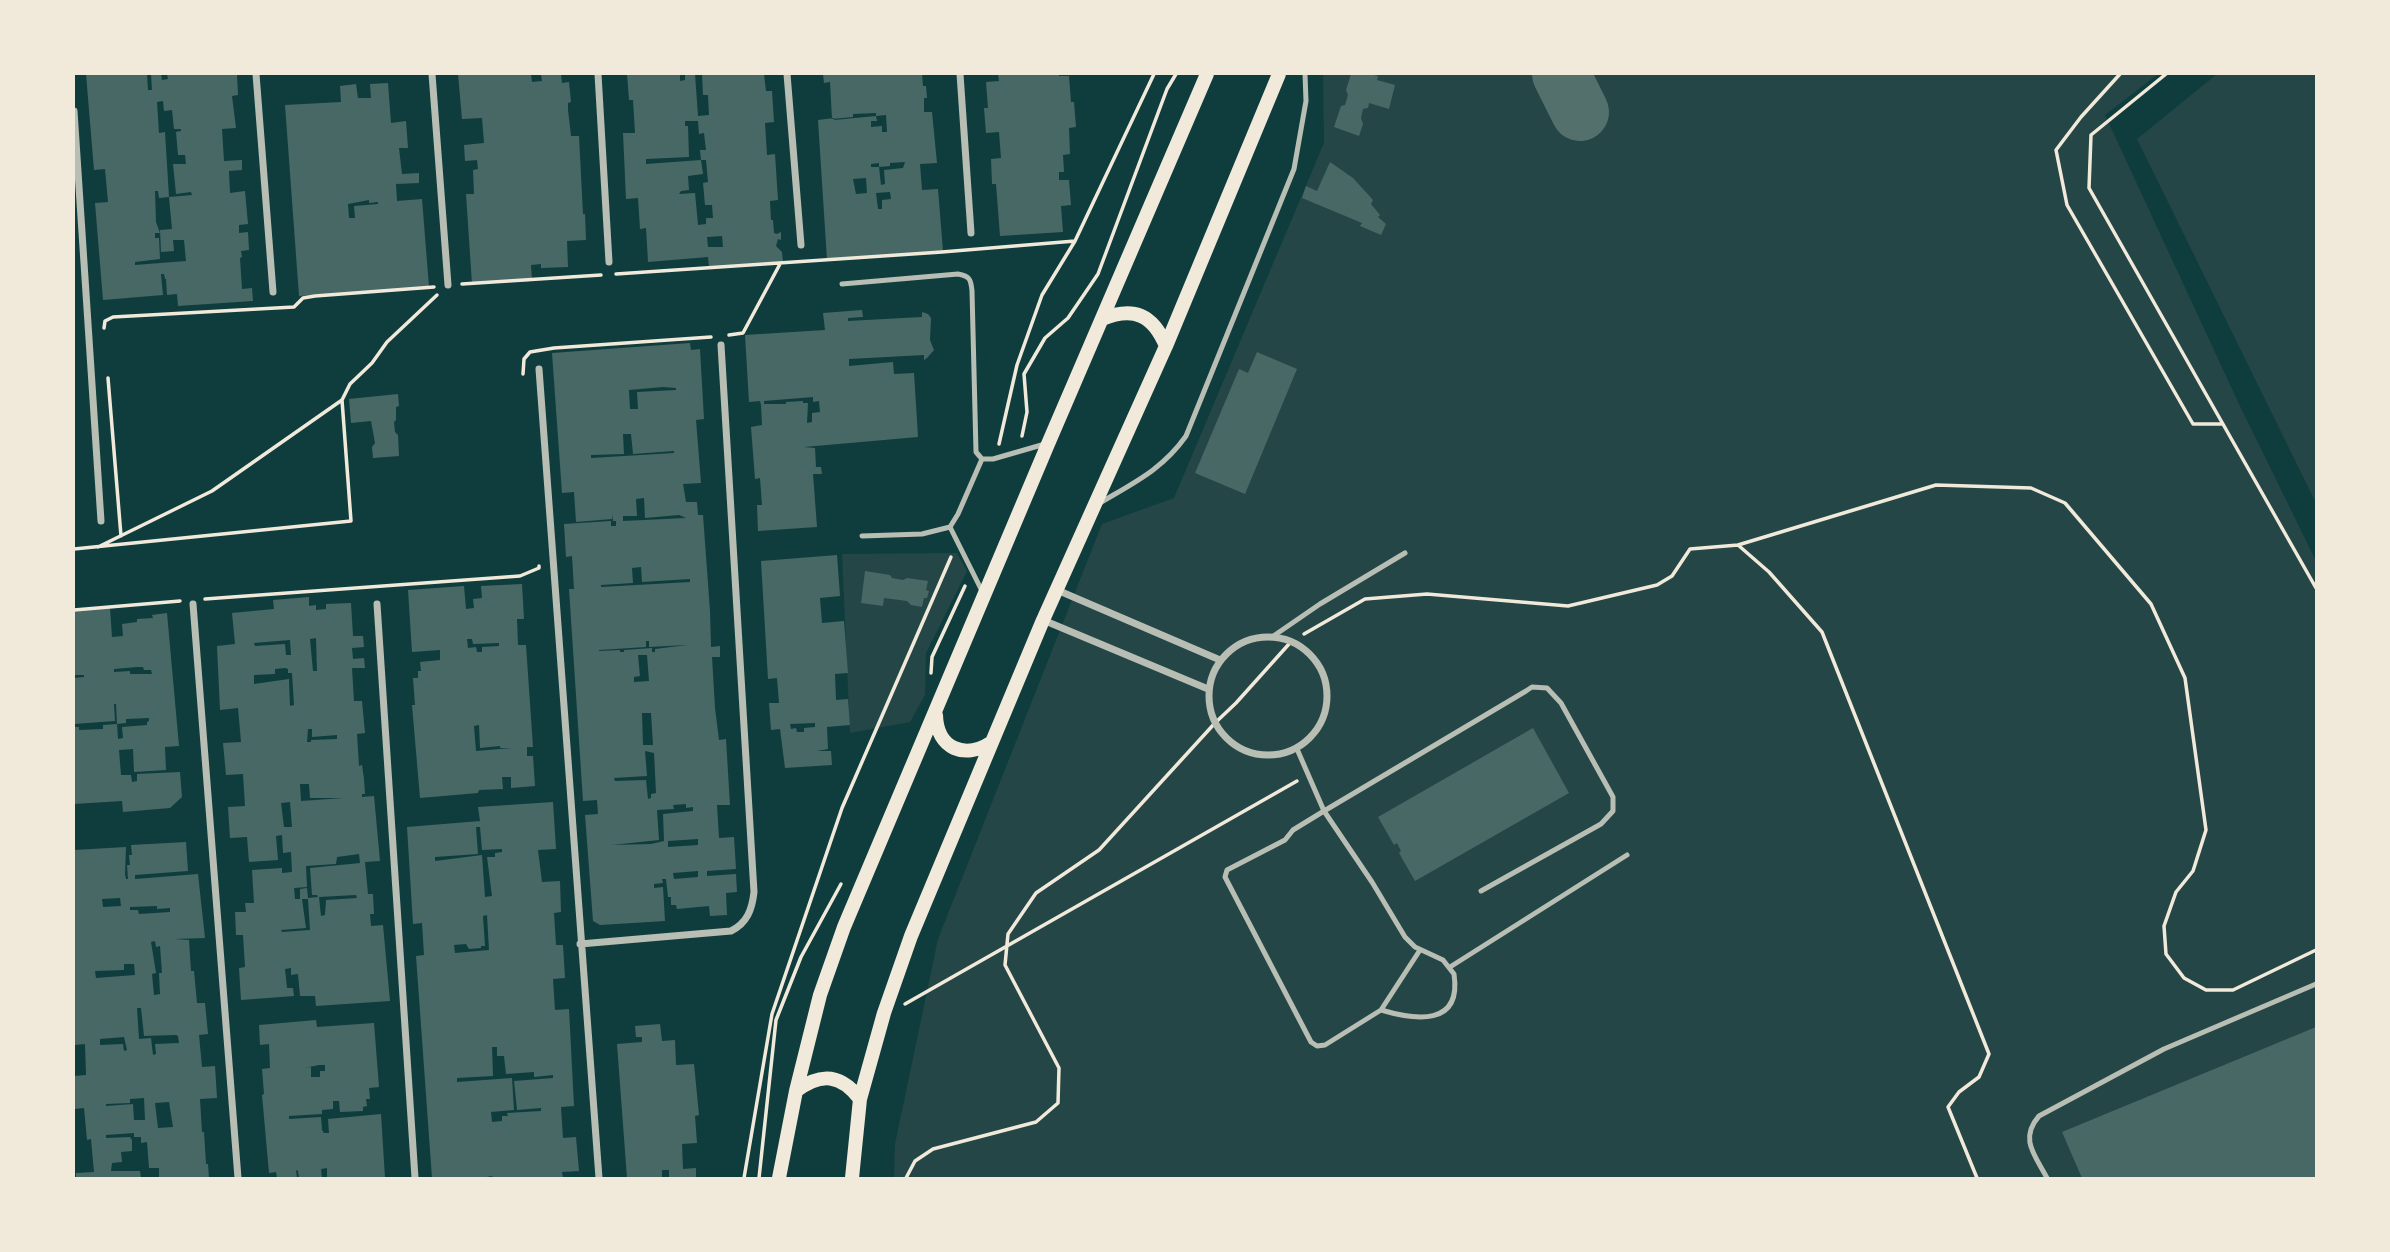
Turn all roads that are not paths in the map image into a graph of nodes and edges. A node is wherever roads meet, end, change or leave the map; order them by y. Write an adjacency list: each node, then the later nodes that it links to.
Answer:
1 (256, 74): 15 (street)
2 (432, 74): 14 (street)
3 (598, 74): 12 (street)
4 (787, 74): 11 (street)
5 (960, 74): 10 (street)
6 (1208, 74): 16 (main road)
7 (1279, 74): 18 (main road)
8 (1305, 74): 22 (lane)
9 (74, 111): 23 (street)
10 (971, 233)
11 (801, 245)
12 (609, 262)
13 (842, 284): 21 (lane)
14 (449, 285)
15 (273, 292)
16 (1102, 319): 18 (main road); 20 (main road)
17 (721, 345): 41 (street)
18 (1166, 346): 22 (main road)
19 (539, 369): 41 (street)
20 (1048, 443): 21 (lane); 28 (main road)
21 (982, 459): 24 (lane)
22 (1093, 508): 27 (main road)
23 (101, 521)
24 (950, 527): 25 (lane); 28 (lane)
25 (862, 536)
26 (1405, 553): 32 (lane)
27 (1056, 590): 31 (main road); 33 (street)
28 (985, 596): 35 (main road)
29 (193, 602): 48 (street)
30 (377, 604): 49 (street)
31 (1043, 620): 34 (street); 36 (main road)
32 (1272, 637): 33 (street); 37 (street)
33 (1220, 660): 34 (street)
34 (1208, 689): 37 (street)
35 (936, 714): 36 (main road); 46 (main road)
36 (992, 742): 47 (main road)
37 (1297, 749): 38 (lane)
38 (1324, 811): 40 (lane); 42 (lane); 45 (lane)
39 (1627, 855): 43 (lane)
40 (1481, 891)
41 (580, 944): 50 (street)
42 (1420, 950): 43 (lane); 45 (lane)
43 (1450, 967): 45 (lane)
44 (2316, 984): 53 (lane)
45 (1381, 1010)
46 (796, 1091): 47 (main road); 51 (main road)
47 (860, 1099): 52 (main road)
48 (239, 1178)
49 (415, 1178)
50 (598, 1178)
51 (779, 1178)
52 (852, 1178)
53 (2047, 1178)

